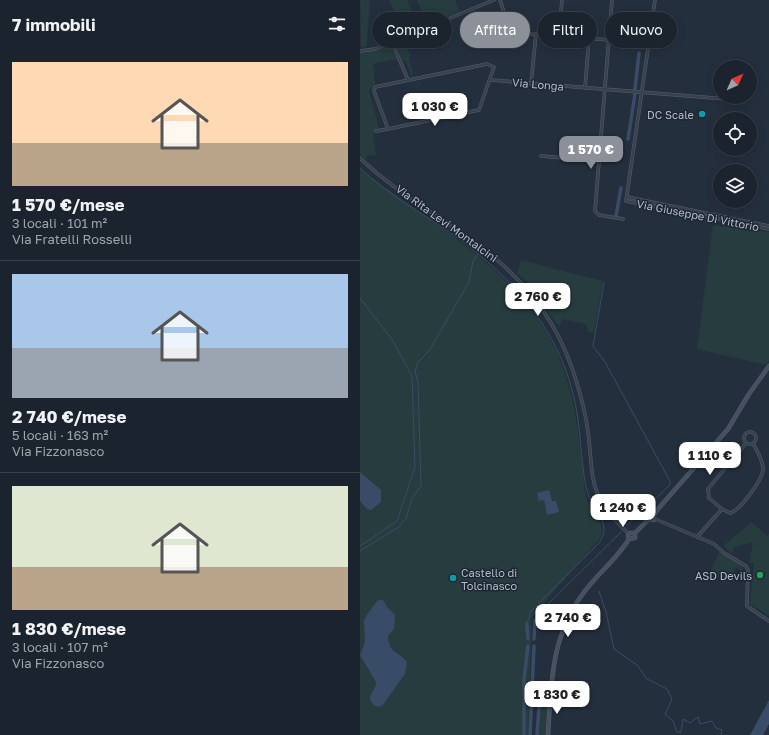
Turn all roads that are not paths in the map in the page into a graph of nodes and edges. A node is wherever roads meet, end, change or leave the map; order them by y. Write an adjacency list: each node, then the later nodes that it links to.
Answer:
1 (494, 0): 8 (street)
2 (500, 0): 9 (street)
3 (562, 0): 6 (street)
4 (612, 0): 7 (street)
5 (655, 0): 20 (street)
6 (561, 12)
7 (611, 12)
8 (452, 17)
9 (536, 34): 17 (street)
10 (376, 48): 14 (street)
11 (395, 48): 15 (street)
12 (588, 48): 18 (street)
13 (608, 48): 19 (street)
14 (360, 51)
15 (408, 80): 16 (street); 22 (street)
16 (491, 80): 17 (street, Via Longa); 22 (street)
17 (531, 84): 18 (street, Via Longa)
18 (585, 88): 19 (street, Via Longa)
19 (605, 90): 20 (street, Via Longa); 26 (street)
20 (642, 92): 21 (street, Via Longa); 27 (street, Via Giuseppe Di Vittorio)
21 (713, 98)
22 (388, 129): 23 (street)
23 (376, 131)
24 (541, 156): 26 (street)
25 (360, 158): 36 (street, Via Rita Levi Montalcini)
26 (599, 161): 28 (street)
27 (712, 216): 29 (street, Via Giuseppe Di Vittorio); 30 (street, Via Giuseppe Di Vittorio)
28 (623, 219)
29 (769, 226)
30 (769, 229)
31 (769, 366): 35 (main road)
32 (746, 443): 33 (street); 33 (street); 34 (street)
33 (753, 443): 34 (street)
34 (722, 509): 38 (street)
35 (654, 517): 37 (main road); 38 (street)
36 (627, 532): 37 (main road); 39 (main road)
37 (634, 533): 39 (main road)
38 (697, 537): 40 (street)
39 (629, 539): 41 (main road)
40 (769, 621)
41 (548, 735)

